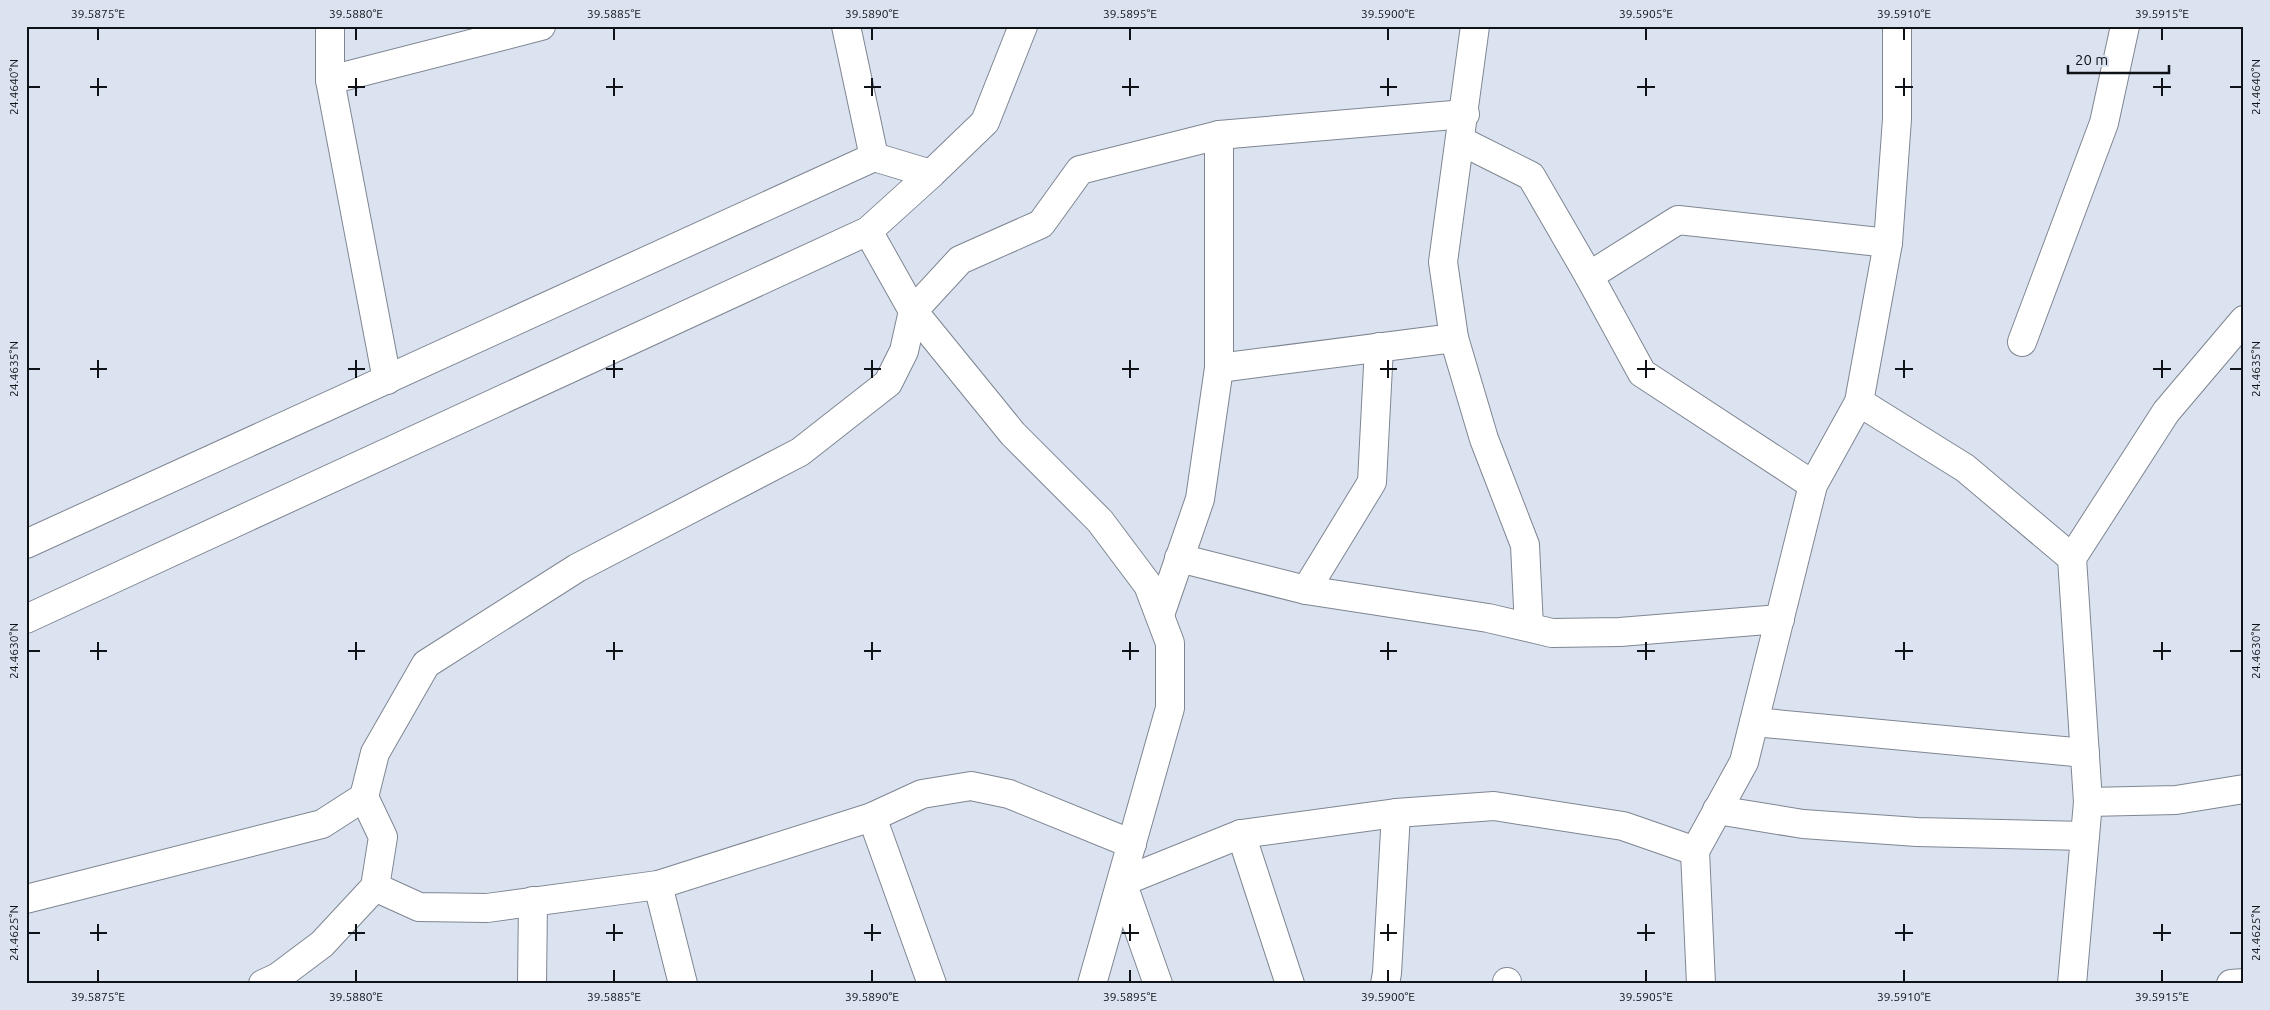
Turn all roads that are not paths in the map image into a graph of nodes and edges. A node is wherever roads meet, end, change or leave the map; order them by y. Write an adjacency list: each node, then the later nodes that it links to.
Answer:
1 (330, 26): 8 (street)
2 (541, 26): 8 (street)
3 (846, 26): 12 (street)
4 (1023, 26): 13 (street)
5 (1475, 26): 9 (street)
6 (1897, 26): 15 (street)
7 (2125, 26): 20 (street)
8 (330, 80): 23 (street)
9 (1465, 114): 10 (street); 11 (street)
10 (1219, 134): 17 (street); 22 (street)
11 (1461, 141): 16 (street); 19 (street)
12 (874, 157): 13 (street); 23 (street)
13 (931, 174): 14 (street)
14 (868, 231): 17 (street); 31 (street)
15 (1888, 243): 16 (street); 24 (street)
16 (1590, 276): 25 (street)
17 (913, 311): 30 (street); 37 (street)
18 (2244, 320): 28 (street)
19 (1454, 338): 21 (street); 33 (street)
20 (2022, 342)
21 (1380, 347): 22 (street); 29 (street)
22 (1219, 368): 27 (street)
23 (387, 380): 26 (street)
24 (1859, 402): 25 (street); 28 (street)
25 (1813, 485): 32 (street)
26 (26, 544)
27 (1179, 558): 29 (street); 30 (street)
28 (2072, 558): 35 (street)
29 (1306, 590): 33 (street)
30 (1160, 615): 44 (street)
31 (26, 619)
32 (1780, 619): 33 (street); 34 (street)
33 (1529, 627)
34 (1754, 722): 35 (street); 39 (street)
35 (2085, 753): 38 (street)
36 (2244, 789): 38 (street)
37 (364, 797): 48 (street); 49 (street)
38 (2088, 802): 43 (street)
39 (1718, 810): 43 (street); 45 (street)
40 (1396, 813): 42 (street); 45 (street); 59 (street)
41 (872, 817): 44 (street); 47 (street); 55 (street)
42 (1241, 834): 46 (street); 58 (street)
43 (2085, 836): 61 (street)
44 (1132, 844): 46 (street)
45 (1695, 851): 60 (street)
46 (1122, 882): 56 (street); 57 (street)
47 (658, 885): 50 (street); 54 (street)
48 (375, 887): 50 (street); 52 (street)
49 (26, 899)
50 (533, 901): 53 (street)
51 (2244, 983): 62 (street)
52 (263, 984)
53 (532, 984)
54 (683, 984)
55 (932, 984)
56 (1092, 984)
57 (1158, 984)
58 (1290, 984)
59 (1385, 984)
60 (1701, 984)
61 (2072, 984)
62 (2231, 984)

